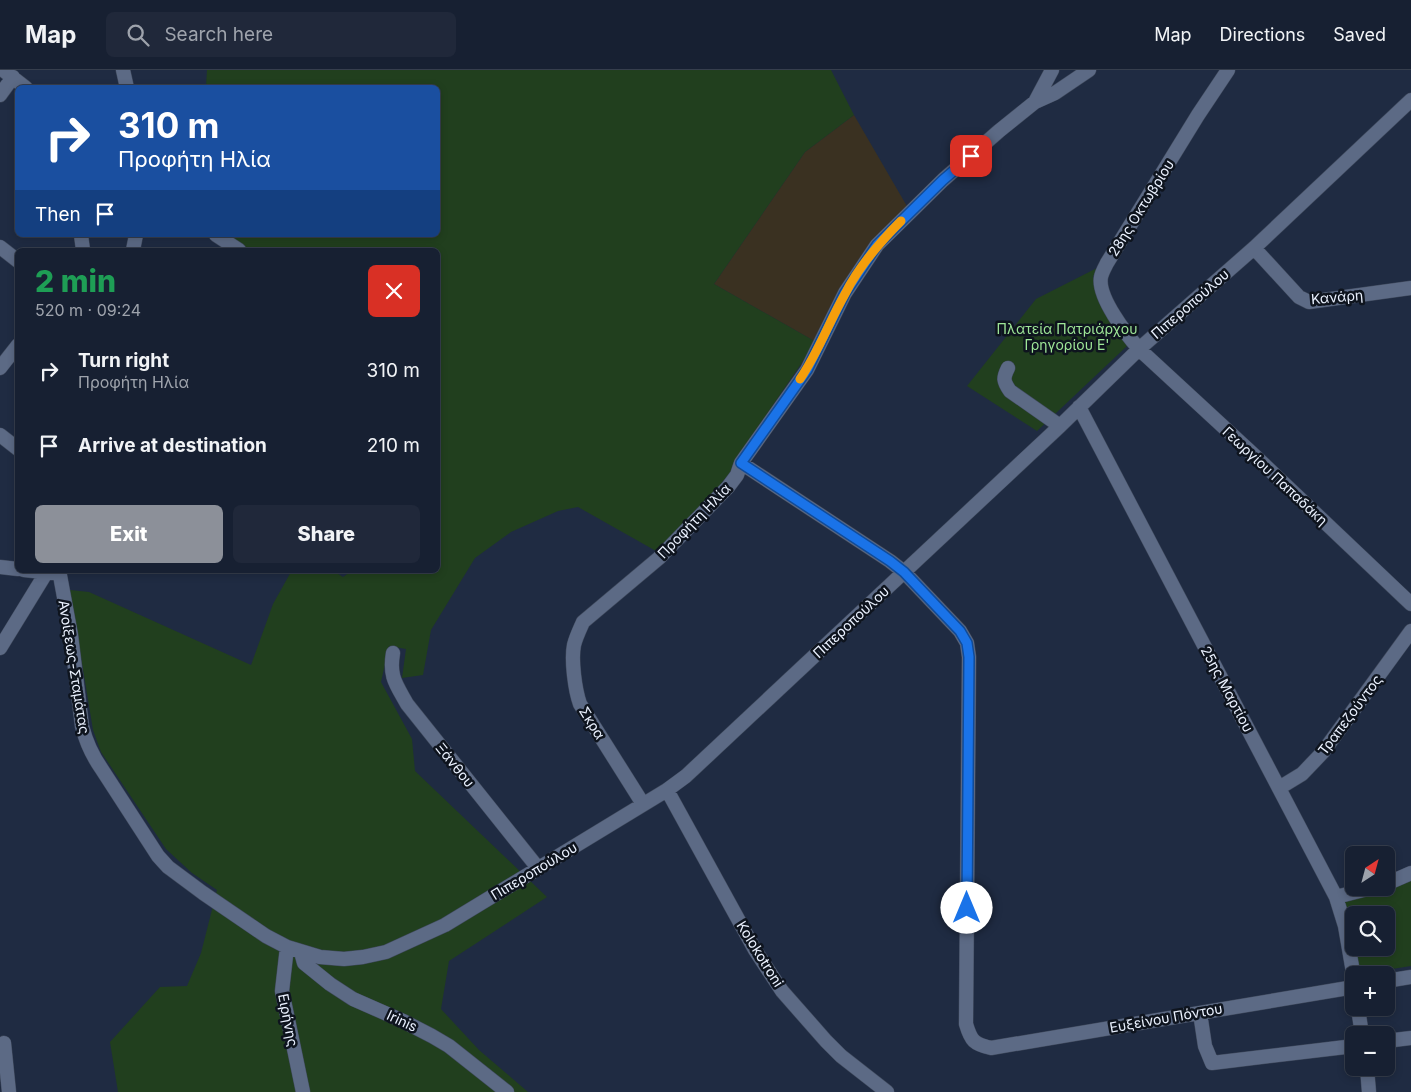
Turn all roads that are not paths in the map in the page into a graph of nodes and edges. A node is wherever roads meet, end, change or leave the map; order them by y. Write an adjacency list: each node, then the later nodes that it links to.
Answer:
1 (123, 70): 7 (street)
2 (1052, 70): 10 (street)
3 (1089, 70): 10 (street, Προφήτη Ηλία)
4 (1228, 70): 18 (street, 28ης Οκτωβρίου)
5 (8, 74): 6 (street); 8 (street)
6 (22, 85)
7 (126, 85)
8 (0, 94)
9 (1411, 100): 14 (street, Πιπεροπούλου)
10 (1035, 102): 25 (street, Προφήτη Ηλία)
11 (219, 237): 13 (street)
12 (0, 248): 15 (street)
13 (236, 248)
14 (1254, 248): 16 (street, Κανάρη); 18 (street, Πιπεροπούλου)
15 (15, 259)
16 (1411, 288)
17 (15, 349): 19 (street)
18 (1139, 349): 21 (street, Πιπεροπούλου); 31 (street, Γεωργίου Παπαδάκη)
19 (0, 368)
20 (1008, 368): 22 (street)
21 (1079, 407): 22 (street, Πιπεροπούλου); 36 (street, 25ης Μαρτίου)
22 (1060, 426): 28 (street, Πιπεροπούλου)
23 (0, 435): 24 (street)
24 (15, 447)
25 (741, 463): 28 (street); 33 (street, Προφήτη Ηλία)
26 (0, 567): 27 (street)
27 (15, 569)
28 (904, 572): 37 (street, Πιπεροπούλου); 50 (street, Ευξείνου Πόντου)
29 (54, 573): 34 (street)
30 (55, 573): 44 (street, Ανοίξεως-Σταμάτας)
31 (1411, 604)
32 (1411, 631): 36 (street, Τραπεζούντος)
33 (578, 632): 38 (street, Σκρα)
34 (0, 648)
35 (393, 653): 39 (street, Ξάνθου)
36 (1279, 788): 43 (street, 25ης Μαρτίου)
37 (667, 790): 38 (street, Πιπεροπούλου); 59 (street, Kolokotroni)
38 (643, 804): 39 (street, Πιπεροπούλου)
39 (538, 868): 45 (street, Πιπεροπούλου)
40 (1411, 873): 41 (street)
41 (1395, 880)
42 (1345, 895): 43 (street)
43 (1336, 897): 46 (street, 25ης Μαρτίου)
44 (286, 947): 45 (street, Πιπεροπούλου); 57 (street, Ειρήνης)
45 (301, 952): 58 (street, Irinis)
46 (1352, 966)
47 (1411, 977): 48 (street)
48 (1395, 980)
49 (1345, 989): 50 (street, Ευξείνου Πόντου)
50 (1200, 1013): 54 (street)
51 (1411, 1038): 52 (street)
52 (1395, 1041)
53 (4, 1043): 56 (street)
54 (1345, 1047)
55 (1368, 1076): 60 (street)
56 (9, 1092)
57 (303, 1092)
58 (506, 1092)
59 (887, 1092)
60 (1369, 1092)

